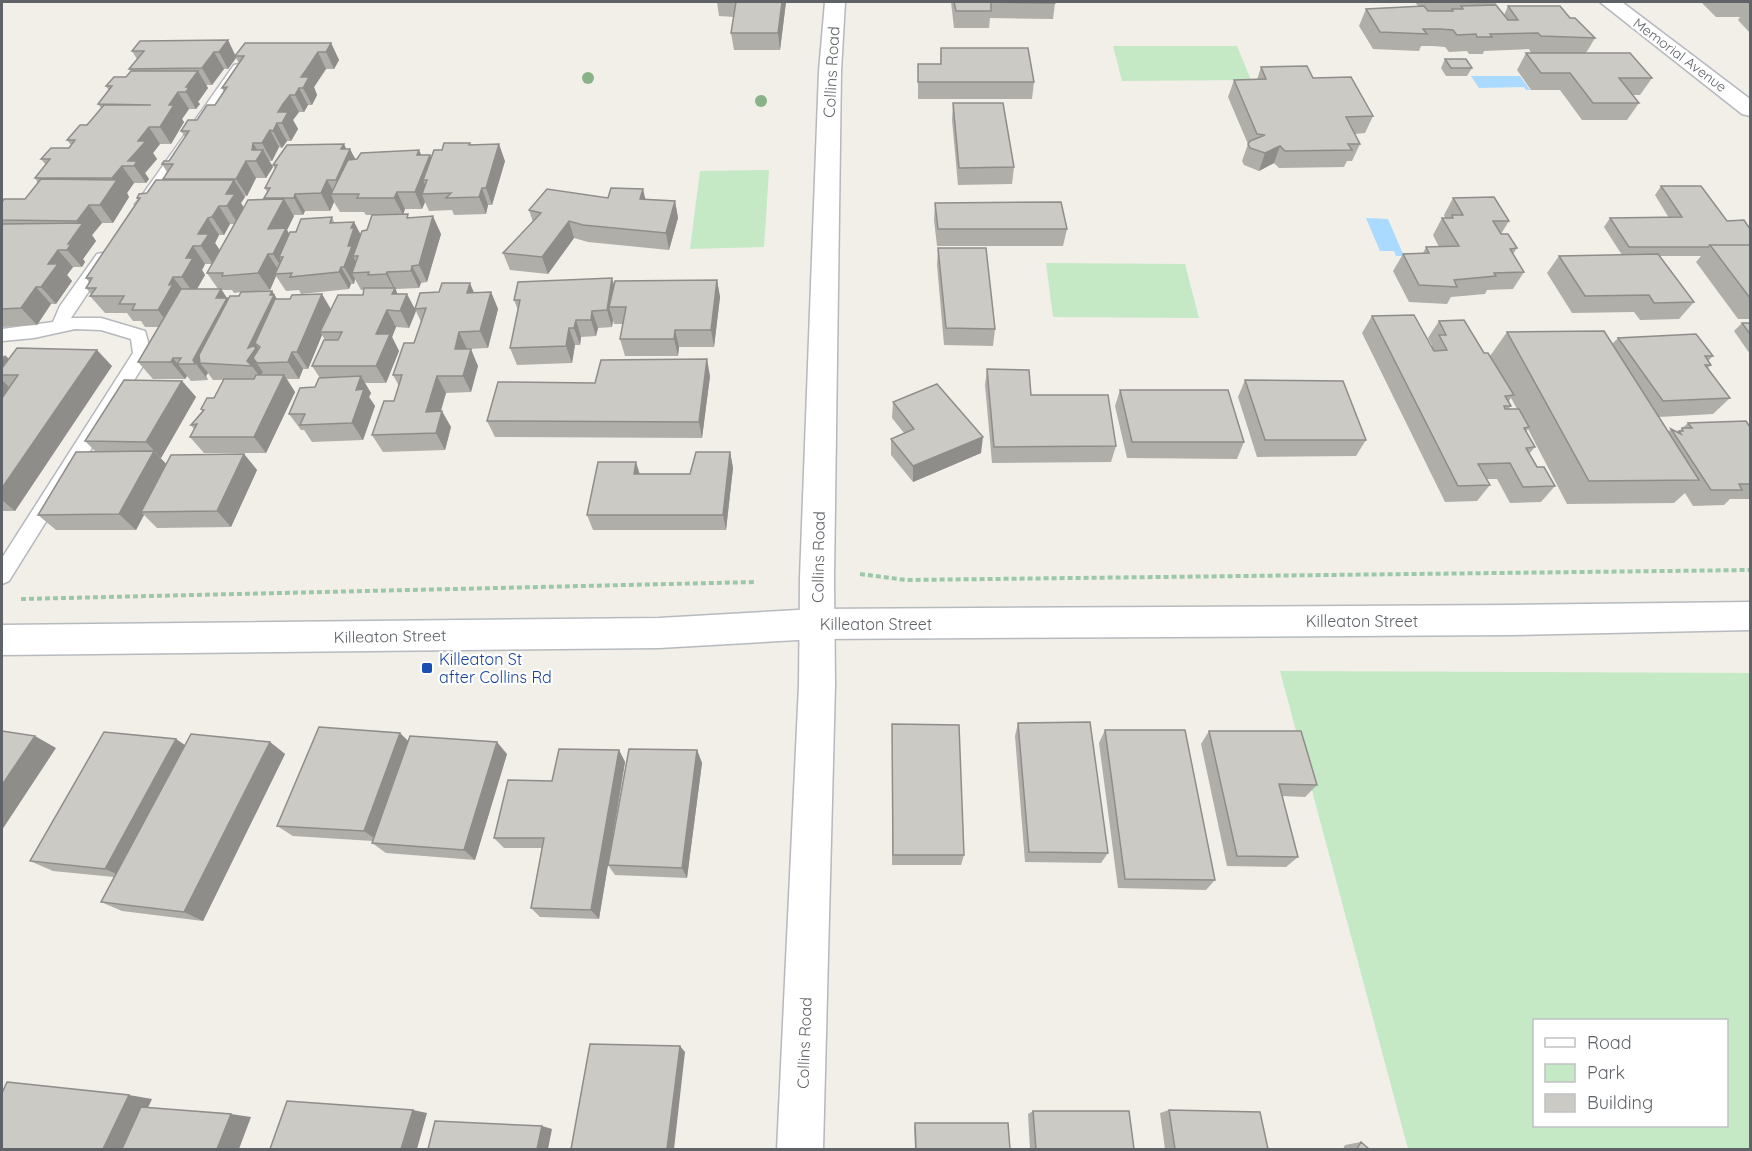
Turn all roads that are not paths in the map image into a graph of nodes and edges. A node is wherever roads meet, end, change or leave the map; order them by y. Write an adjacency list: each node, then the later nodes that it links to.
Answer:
1 (835, 2): 11 (street, Collins Road)
2 (1610, 2): 4 (street, Memorial Avenue)
3 (240, 67): 5 (lane)
4 (1750, 109)
5 (136, 213)
6 (115, 242): 7 (lane)
7 (60, 325): 8 (lane); 9 (lane)
8 (2, 335)
9 (2, 575)
10 (1750, 616): 11 (street, Killeaton Street)
11 (816, 624): 12 (street, Killeaton Street); 13 (street, Collins Road)
12 (2, 640)
13 (800, 1149)

